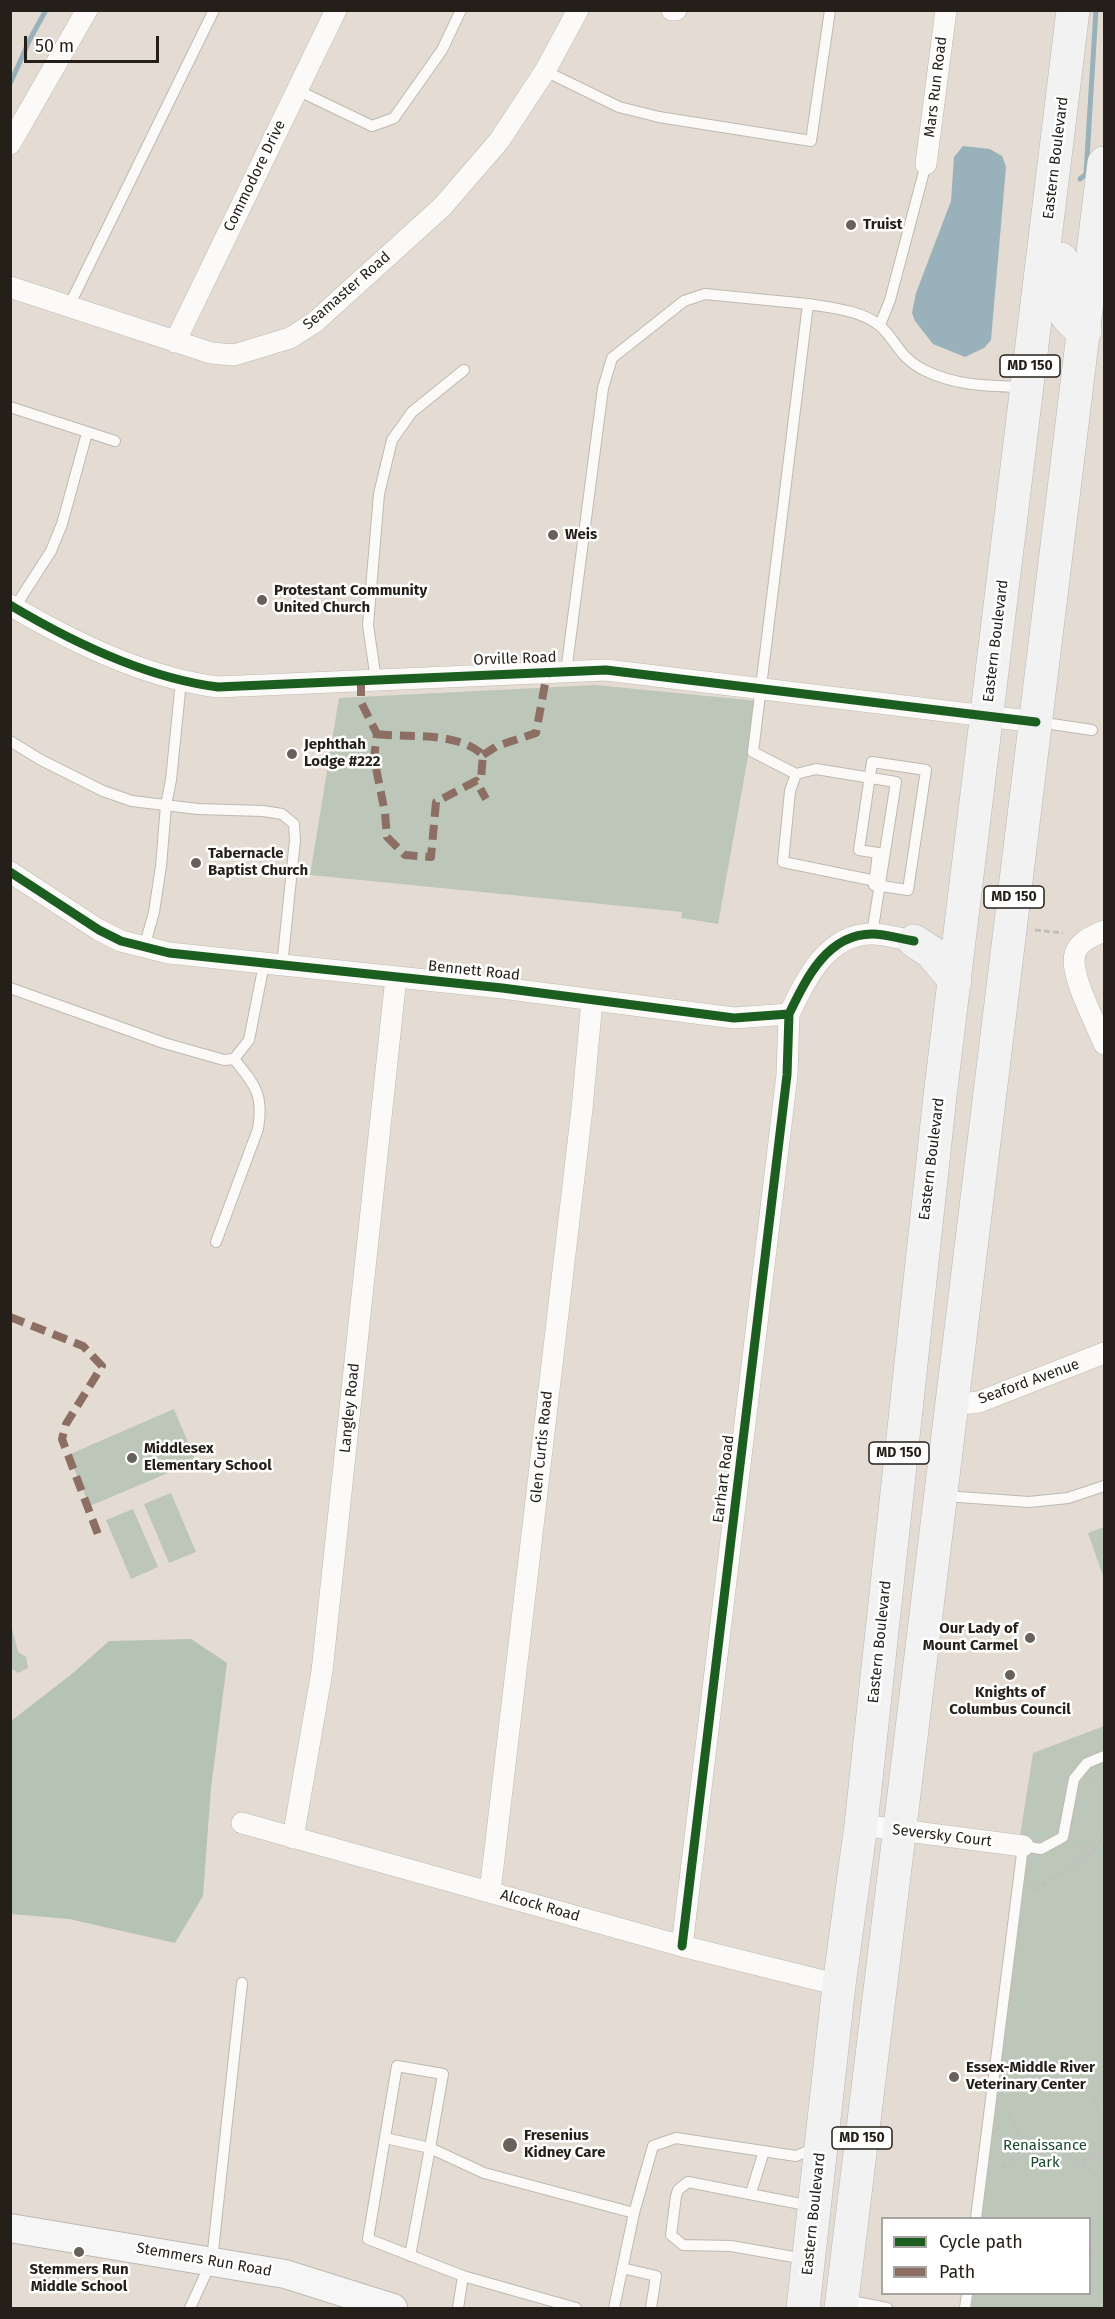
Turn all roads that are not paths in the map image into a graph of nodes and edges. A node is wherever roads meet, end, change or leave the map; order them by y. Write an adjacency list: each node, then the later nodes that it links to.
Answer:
1 (87, 10): 11 (street)
2 (214, 10): 17 (lane)
3 (336, 10): 10 (street, Commodore Drive)
4 (461, 10): 10 (lane)
5 (578, 10): 9 (street, Seamaster Road)
6 (830, 10): 9 (lane)
7 (946, 10): 14 (street, Mars Run Road)
8 (1073, 10): 12 (main road, Eastern Boulevard / MD 150)
9 (545, 71): 20 (street, Seamaster Road)
10 (297, 90): 20 (street, Commodore Drive)
11 (10, 144)
12 (1058, 144): 19 (main road); 22 (main road, Eastern Boulevard / MD 150)
13 (1104, 163): 19 (main road, MD 150)
14 (926, 165): 18 (lane)
15 (10, 287): 17 (street, Seamaster Road)
16 (808, 304): 18 (lane); 27 (lane); 30 (lane)
17 (69, 306): 20 (street, Seamaster Road)
18 (880, 325): 22 (lane)
19 (1095, 332): 32 (main road, MD 150)
20 (175, 342)
21 (465, 370): 28 (lane)
22 (1028, 387): 31 (main road, Eastern Boulevard / MD 150)
23 (10, 407): 24 (lane)
24 (87, 433): 25 (lane); 26 (lane)
25 (115, 441)
26 (13, 606): 29 (street, Orville Road)
27 (566, 672): 28 (street, Orville Road); 30 (street, Orville Road)
28 (376, 680): 29 (street, Orville Road)
29 (181, 681): 37 (lane)
30 (761, 687): 31 (street, Orville Road); 35 (lane)
31 (987, 715): 32 (street, Orville Road); 40 (main road, Eastern Boulevard / MD 150)
32 (1036, 722): 33 (lane); 55 (main road, MD 150)
33 (1092, 730)
34 (10, 741): 37 (lane)
35 (796, 774): 36 (lane); 39 (lane)
36 (870, 778): 36 (lane); 39 (lane)
37 (165, 805): 44 (lane); 45 (lane)
38 (10, 872): 44 (street, Bennett Road)
39 (880, 882): 42 (lane)
40 (962, 921): 43 (main road); 47 (main road, Eastern Boulevard / MD 150)
41 (1104, 932): 51 (street)
42 (872, 934): 43 (street); 50 (street)
43 (914, 941): 47 (main road)
44 (144, 948): 45 (street, Bennett Road)
45 (273, 965): 46 (street, Bennett Road); 52 (lane)
46 (396, 977): 49 (street, Bennett Road); 62 (street, Langley Road)
47 (955, 981): 60 (main road, Eastern Boulevard / MD 150)
48 (10, 988): 52 (lane)
49 (592, 1001): 50 (street, Bennett Road); 64 (street, Glen Curtis Road)
50 (789, 1014): 65 (street, Earhart Road)
51 (1104, 1044)
52 (234, 1059): 53 (lane)
53 (216, 1242)
54 (1104, 1353): 55 (street, Seaford Avenue)
55 (952, 1405): 57 (main road, MD 150)
56 (1104, 1486): 57 (lane)
57 (941, 1495): 61 (main road, MD 150)
58 (1104, 1756): 63 (lane)
59 (242, 1823): 62 (street, Alcock Road)
60 (861, 1825): 61 (street, Seversky Court); 67 (main road, Eastern Boulevard / MD 150)
61 (900, 1831): 63 (street, Seversky Court); 82 (main road, MD 150)
62 (293, 1838): 64 (street, Alcock Road)
63 (1023, 1846): 75 (lane)
64 (490, 1892): 65 (street, Alcock Road)
65 (682, 1946): 67 (street, Alcock Road)
66 (242, 1983): 78 (lane)
67 (839, 1985): 69 (main road, Eastern Boulevard / MD 150)
68 (385, 2138): 70 (lane); 70 (lane); 77 (lane)
69 (821, 2146): 71 (lane); 73 (main road, Eastern Boulevard / MD 150)
70 (430, 2148): 74 (lane); 77 (lane)
71 (764, 2151): 72 (lane); 74 (lane)
72 (751, 2193): 73 (lane); 79 (lane)
73 (814, 2207): 79 (main road, Eastern Boulevard / MD 150)
74 (634, 2214): 80 (lane)
75 (976, 2217)
76 (10, 2228): 78 (main road, Stemmers Run Road)
77 (410, 2256): 81 (lane)
78 (212, 2260): 83 (lane); 84 (main road, Stemmers Run Road)
79 (809, 2260): 89 (main road, Eastern Boulevard / MD 150)
80 (622, 2268): 87 (lane); 88 (lane)
81 (463, 2276): 85 (lane); 86 (lane)
82 (842, 2304): 90 (lane)
83 (190, 2308)
84 (393, 2308)
85 (458, 2308)
86 (576, 2308)
87 (614, 2308)
88 (651, 2308)
89 (803, 2308)
90 (887, 2308)

